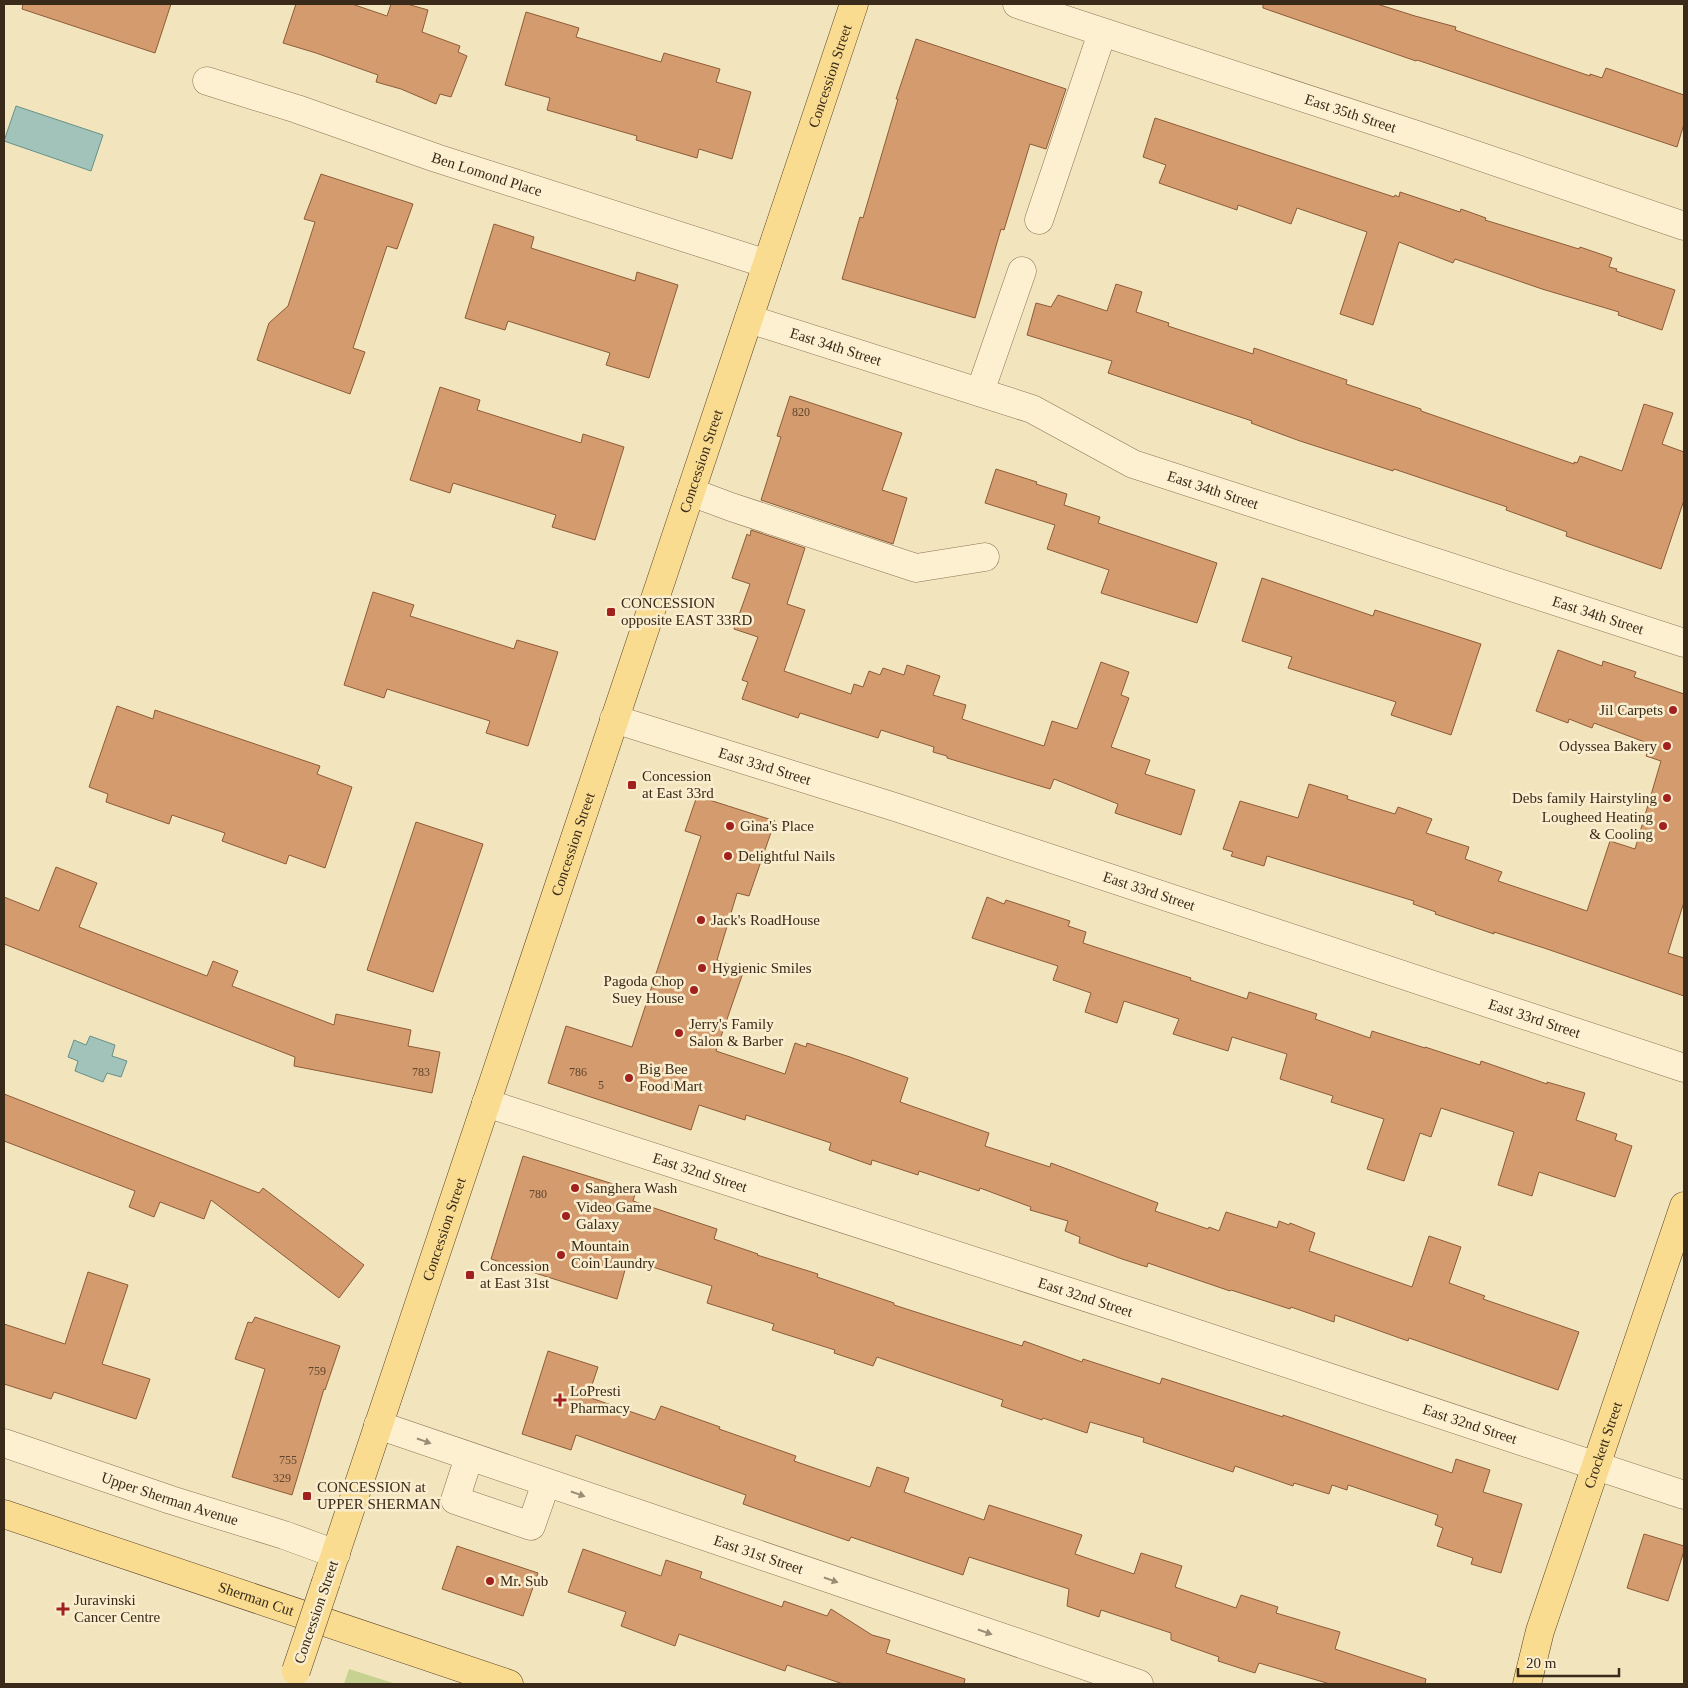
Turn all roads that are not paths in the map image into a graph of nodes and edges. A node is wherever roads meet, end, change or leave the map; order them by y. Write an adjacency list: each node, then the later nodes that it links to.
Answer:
1 (854, 4): 7 (main road, Concession Street)
2 (1017, 4): 3 (street, East 35th Street)
3 (1102, 33): 5 (street); 6 (street, East 35th Street)
4 (207, 81): 7 (street, Ben Lomond Place)
5 (1039, 220)
6 (1684, 226)
7 (767, 264): 9 (main road, Concession Street)
8 (1022, 271): 10 (street)
9 (749, 319): 10 (street, East 34th Street); 11 (main road, Concession Street)
10 (980, 392): 13 (street, East 34th Street)
11 (691, 492): 12 (street); 14 (main road, Concession Street)
12 (985, 557)
13 (1684, 644)
14 (614, 719): 15 (street, East 33rd Street); 16 (main road, Concession Street)
15 (1684, 1068)
16 (486, 1103): 18 (main road, Concession Street); 21 (street, East 32nd Street)
17 (1684, 1206): 21 (main road, Crockett Street)
18 (378, 1425): 20 (street, East 31st Street, one-way to 20); 25 (main road, Concession Street)
19 (4, 1443): 25 (street, Upper Sherman Avenue)
20 (469, 1457): 22 (street, East 31st Street); 22 (street)
21 (1597, 1466): 23 (street, East 32nd Street); 29 (main road, Crockett Street)
22 (546, 1483): 28 (street, East 31st Street, one-way to 28)
23 (1684, 1495)
24 (4, 1514): 27 (main road, Sherman Cut)
25 (336, 1554): 26 (main road, Concession Street, bridge)
26 (293, 1678)
27 (509, 1684)
28 (1139, 1684)
29 (1527, 1684)

